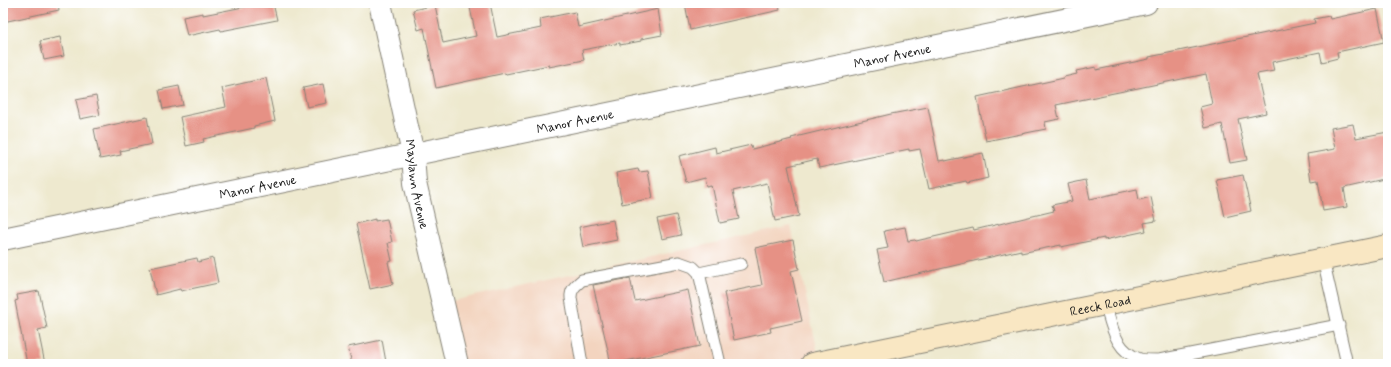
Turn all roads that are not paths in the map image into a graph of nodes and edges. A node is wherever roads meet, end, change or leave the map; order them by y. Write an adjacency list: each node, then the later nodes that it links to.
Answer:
1 (380, 3): 3 (street, Maylawn Avenue)
2 (1146, 3): 3 (street, Manor Avenue)
3 (413, 154): 4 (street, Manor Avenue); 11 (street, Maylawn Avenue)
4 (3, 239)
5 (1388, 246): 6 (street, Reeck Road)
6 (1323, 259): 9 (street, Reeck Road); 10 (lane)
7 (741, 264): 8 (lane)
8 (699, 273): 12 (lane); 13 (lane)
9 (1105, 304): 10 (lane); 14 (street, Reeck Road)
10 (1339, 325): 15 (lane)
11 (457, 364)
12 (582, 364)
13 (720, 364)
14 (812, 364)
15 (1347, 364)

